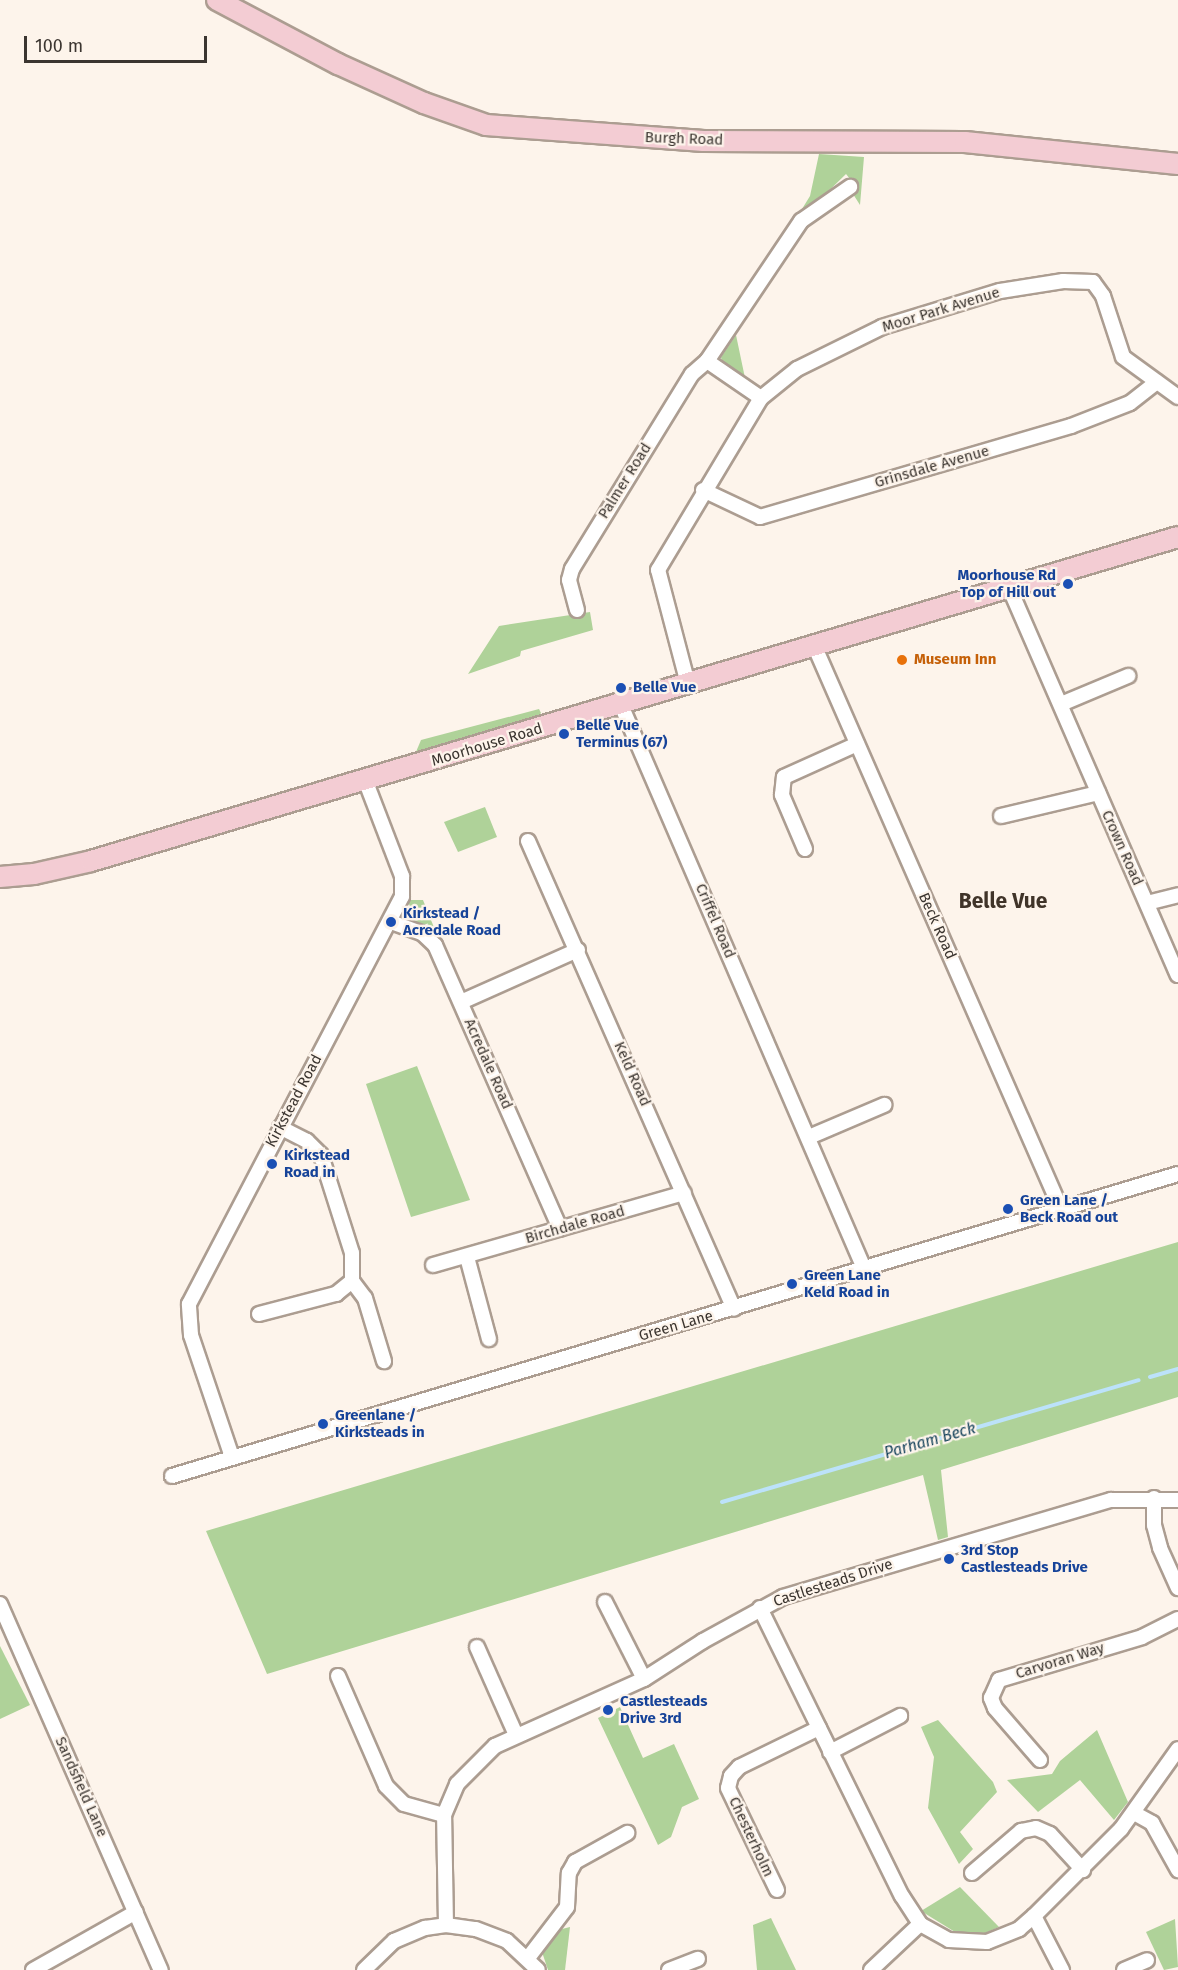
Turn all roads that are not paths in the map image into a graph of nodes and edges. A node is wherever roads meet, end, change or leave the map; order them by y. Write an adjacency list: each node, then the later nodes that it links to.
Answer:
1 (217, 0): 2 (main road, Burgh Road)
2 (1178, 164)
3 (850, 187): 4 (street, Palmer Road)
4 (706, 361): 7 (street); 11 (street, Palmer Road)
5 (1157, 382): 6 (street, Moor Park Avenue); 7 (street, Moor Park Avenue); 8 (street, Grinsdale Avenue)
6 (1178, 397)
7 (761, 398): 8 (street, Moor Park Avenue)
8 (703, 490): 14 (street, Moor Park Avenue)
9 (1178, 537): 10 (main road, Moorhouse Road)
10 (1009, 587): 12 (main road, Moorhouse Road); 15 (street, Crown Road)
11 (577, 610)
12 (814, 645): 14 (main road, Moorhouse Road); 17 (street, Beck Road)
13 (1128, 675): 15 (street)
14 (688, 684): 16 (main road, Moorhouse Road)
15 (1060, 704): 19 (street, Crown Road)
16 (621, 705): 18 (main road, Moorhouse Road); 32 (street, Criffel Road)
17 (857, 744): 22 (street); 35 (street, Beck Road)
18 (366, 782): 23 (main road, Moorhouse Road); 26 (street, Kirkstead Road)
19 (1098, 793): 20 (street, Crown Road); 25 (street, Crown Road)
20 (1001, 816)
21 (528, 841): 27 (street, Keld Road)
22 (805, 849)
23 (0, 877)
24 (1178, 895): 25 (street, Crown Road)
25 (1147, 903): 28 (street, Crown Road)
26 (391, 922): 29 (street, Acredale Road); 31 (street, Kirkstead Road)
27 (578, 950): 29 (street); 34 (street, Keld Road)
28 (1178, 975)
29 (461, 1002): 36 (street, Acredale Road)
30 (884, 1105): 32 (street)
31 (280, 1127): 40 (street); 45 (street, Kirkstead Road)
32 (808, 1137): 39 (street, Criffel Road)
33 (1178, 1173): 35 (street, Green Lane)
34 (684, 1193): 36 (street, Birchdale Road); 41 (street, Keld Road)
35 (1060, 1207): 39 (street, Green Lane)
36 (560, 1229): 37 (street, Birchdale Road)
37 (467, 1257): 38 (street, Birchdale Road); 43 (street)
38 (433, 1265)
39 (863, 1266): 41 (street, Green Lane)
40 (352, 1281): 42 (street); 44 (street)
41 (734, 1309): 45 (street, Green Lane)
42 (259, 1314)
43 (489, 1339)
44 (384, 1361)
45 (232, 1457): 46 (street, Green Lane)
46 (172, 1476)
47 (1154, 1498): 48 (street, Castlesteads Drive); 49 (street); 52 (street, Castlesteads Drive)
48 (1178, 1500)
49 (1178, 1588)
50 (605, 1602): 56 (street)
51 (0, 1604): 70 (street, Sandsfield Lane)
52 (760, 1608): 56 (street, Castlesteads Drive); 58 (street)
53 (1178, 1618): 62 (street, Carvoran Way)
54 (477, 1647): 59 (street)
55 (338, 1676): 64 (street)
56 (644, 1680): 59 (street, Castlesteads Drive)
57 (900, 1716): 61 (street)
58 (819, 1728): 61 (street); 69 (street, Chesterholm)
59 (516, 1735): 64 (street, Castlesteads Drive)
60 (1178, 1749): 63 (street)
61 (830, 1752): 72 (street)
62 (1040, 1760)
63 (1134, 1814): 66 (street); 67 (street)
64 (444, 1815): 73 (street, Castlesteads Drive)
65 (627, 1833): 74 (street)
66 (1083, 1870): 68 (street); 71 (street)
67 (1178, 1870)
68 (972, 1873)
69 (777, 1890)
70 (136, 1912): 77 (street); 78 (street, Sandsfield Lane)
71 (1034, 1916): 72 (street); 83 (street)
72 (920, 1924): 82 (street)
73 (446, 1925): 74 (street); 79 (street)
74 (528, 1958): 80 (street)
75 (1147, 1960): 84 (street)
76 (692, 1964): 81 (street)
77 (33, 1970)
78 (161, 1970)
79 (364, 1970)
80 (538, 1970)
81 (669, 1970)
82 (871, 1970)
83 (1062, 1970)
84 (1124, 1970)

